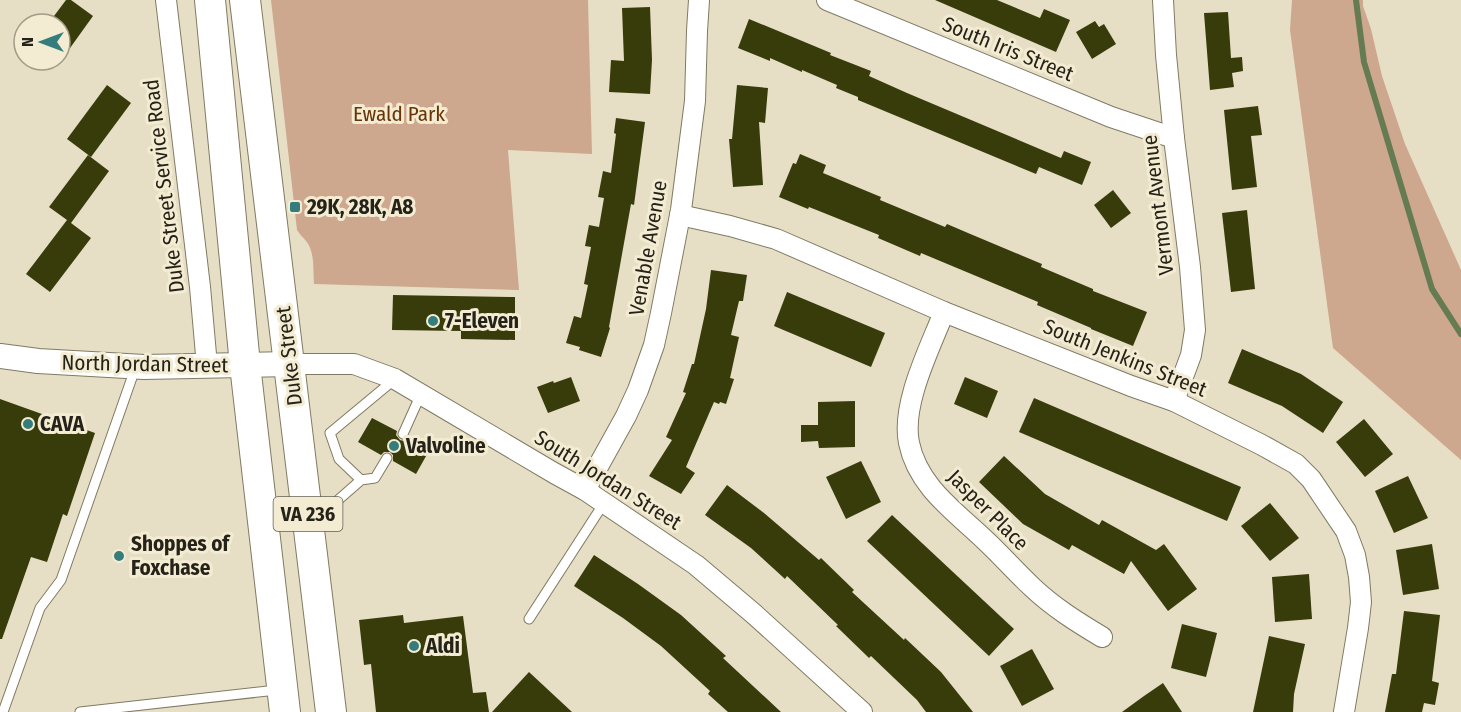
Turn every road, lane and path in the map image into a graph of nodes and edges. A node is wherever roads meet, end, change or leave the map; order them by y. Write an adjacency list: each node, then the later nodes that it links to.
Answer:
1 (166, 0): 13 (street, Duke Street Service Road)
2 (210, 0): 12 (main road, Duke Street / VA 236)
3 (245, 0): 11 (main road, Duke Street / VA 236)
4 (699, 0): 8 (street, Venable Avenue)
5 (827, 0): 7 (street, South Iris Street)
6 (1163, 0): 7 (street, Vermont Avenue)
7 (1174, 138): 17 (street, Vermont Avenue)
8 (680, 214): 9 (street, South Jenkins Street); 21 (street, Venable Avenue)
9 (944, 312): 17 (street, South Jenkins Street); 25 (street, Jasper Place)
10 (0, 356): 14 (street, North Jordan Street)
11 (290, 364): 12 (street, North Jordan Street); 15 (street, South Jordan Street); 23 (main road, Duke Street / VA 236)
12 (245, 365): 13 (street, North Jordan Street); 26 (main road, Duke Street / VA 236)
13 (207, 366): 14 (street, North Jordan Street)
14 (136, 367): 28 (lane)
15 (395, 379): 16 (street, South Jordan Street); 20 (lane)
16 (421, 394): 18 (lane); 21 (street, South Jordan Street)
17 (1174, 401): 32 (street, South Jenkins Street)
18 (403, 434)
19 (387, 458): 20 (lane)
20 (361, 480): 23 (lane)
21 (585, 490): 22 (street, South Jordan Street)
22 (604, 503): 24 (lane); 31 (street, South Jordan Street)
23 (309, 526): 30 (main road, Duke Street / VA 236)
24 (529, 619)
25 (1102, 637)
26 (284, 701): 27 (lane)
27 (145, 708): 29 (lane)
28 (3, 712)
29 (80, 712)
30 (332, 712)
31 (862, 712)
32 (1344, 712)

